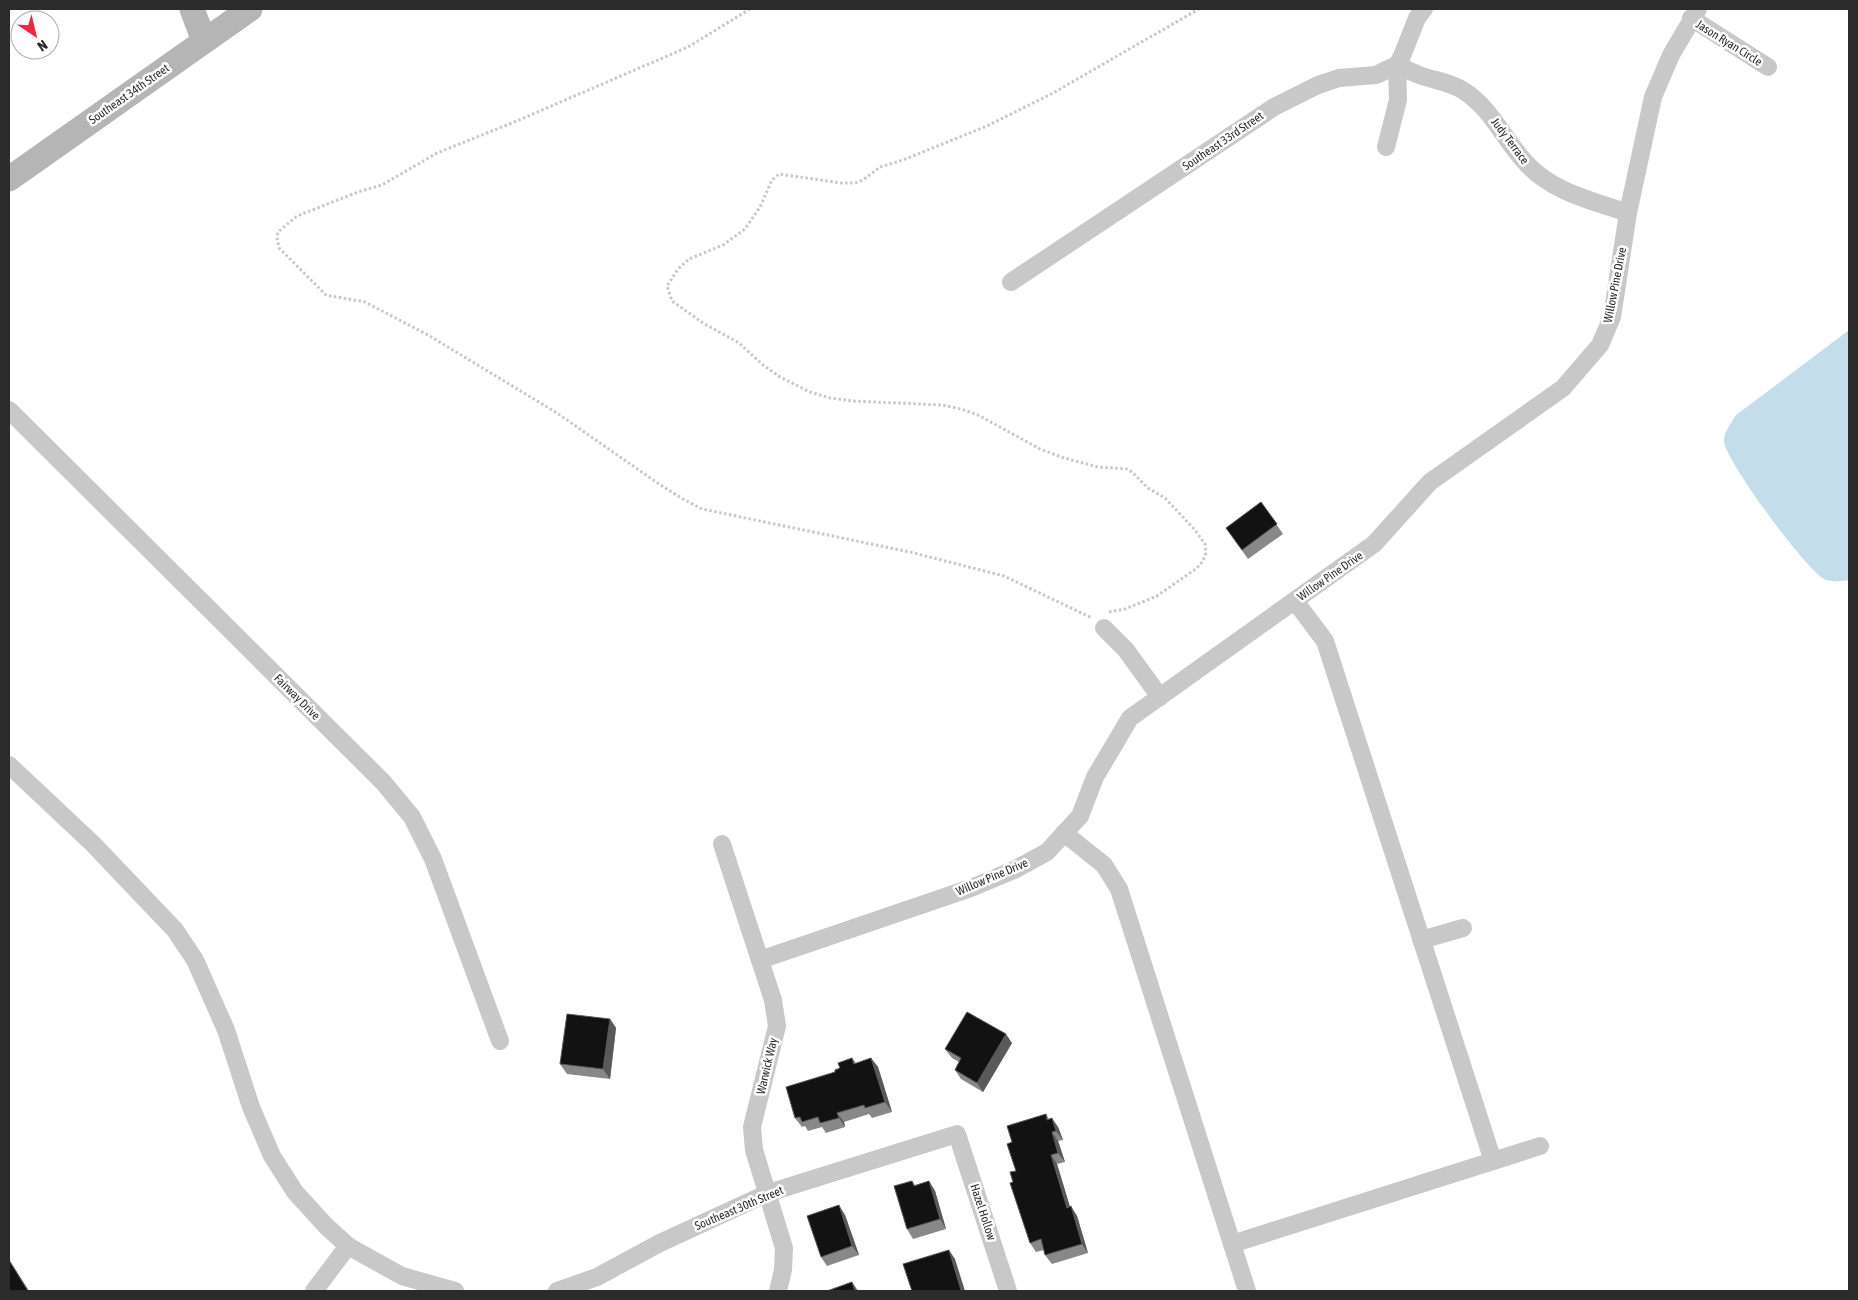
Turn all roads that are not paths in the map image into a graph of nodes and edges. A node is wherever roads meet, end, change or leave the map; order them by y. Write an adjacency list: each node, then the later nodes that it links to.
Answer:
1 (192, 9): 5 (street)
2 (1424, 9): 6 (street)
3 (242, 11): 5 (street, Southeast 34th Street)
4 (1694, 14): 7 (street, Jason Ryan Circle); 10 (street, Willow Pine Drive)
5 (204, 41): 9 (street, Southeast 34th Street)
6 (1396, 65): 8 (street); 10 (street, Judy Terrace); 11 (street, Southeast 33rd Street)
7 (1768, 67)
8 (1386, 147)
9 (9, 179)
10 (1628, 213): 13 (street, Willow Pine Drive)
11 (1011, 282)
12 (9, 410): 22 (street, Fairway Drive)
13 (1295, 601): 15 (street, Willow Pine Drive); 20 (street)
14 (1102, 618): 15 (street)
15 (1160, 697): 17 (street, Willow Pine Drive)
16 (9, 765): 28 (street)
17 (1064, 833): 21 (street, Willow Pine Drive); 27 (street)
18 (722, 844): 21 (street, Warwick Way)
19 (1463, 928): 20 (street)
20 (1422, 940): 25 (street)
21 (760, 960): 26 (street, Warwick Way)
22 (500, 1041)
23 (957, 1134): 26 (street, Southeast 30th Street); 33 (street, Hazel Hollow)
24 (1540, 1146): 25 (street)
25 (1493, 1161): 27 (street)
26 (768, 1193): 31 (street, Southeast 30th Street); 32 (street, Warwick Way)
27 (1232, 1244): 34 (street)
28 (348, 1246): 29 (street); 30 (street)
29 (314, 1291)
30 (455, 1291)
31 (557, 1291)
32 (778, 1291)
33 (1008, 1291)
34 (1247, 1291)

